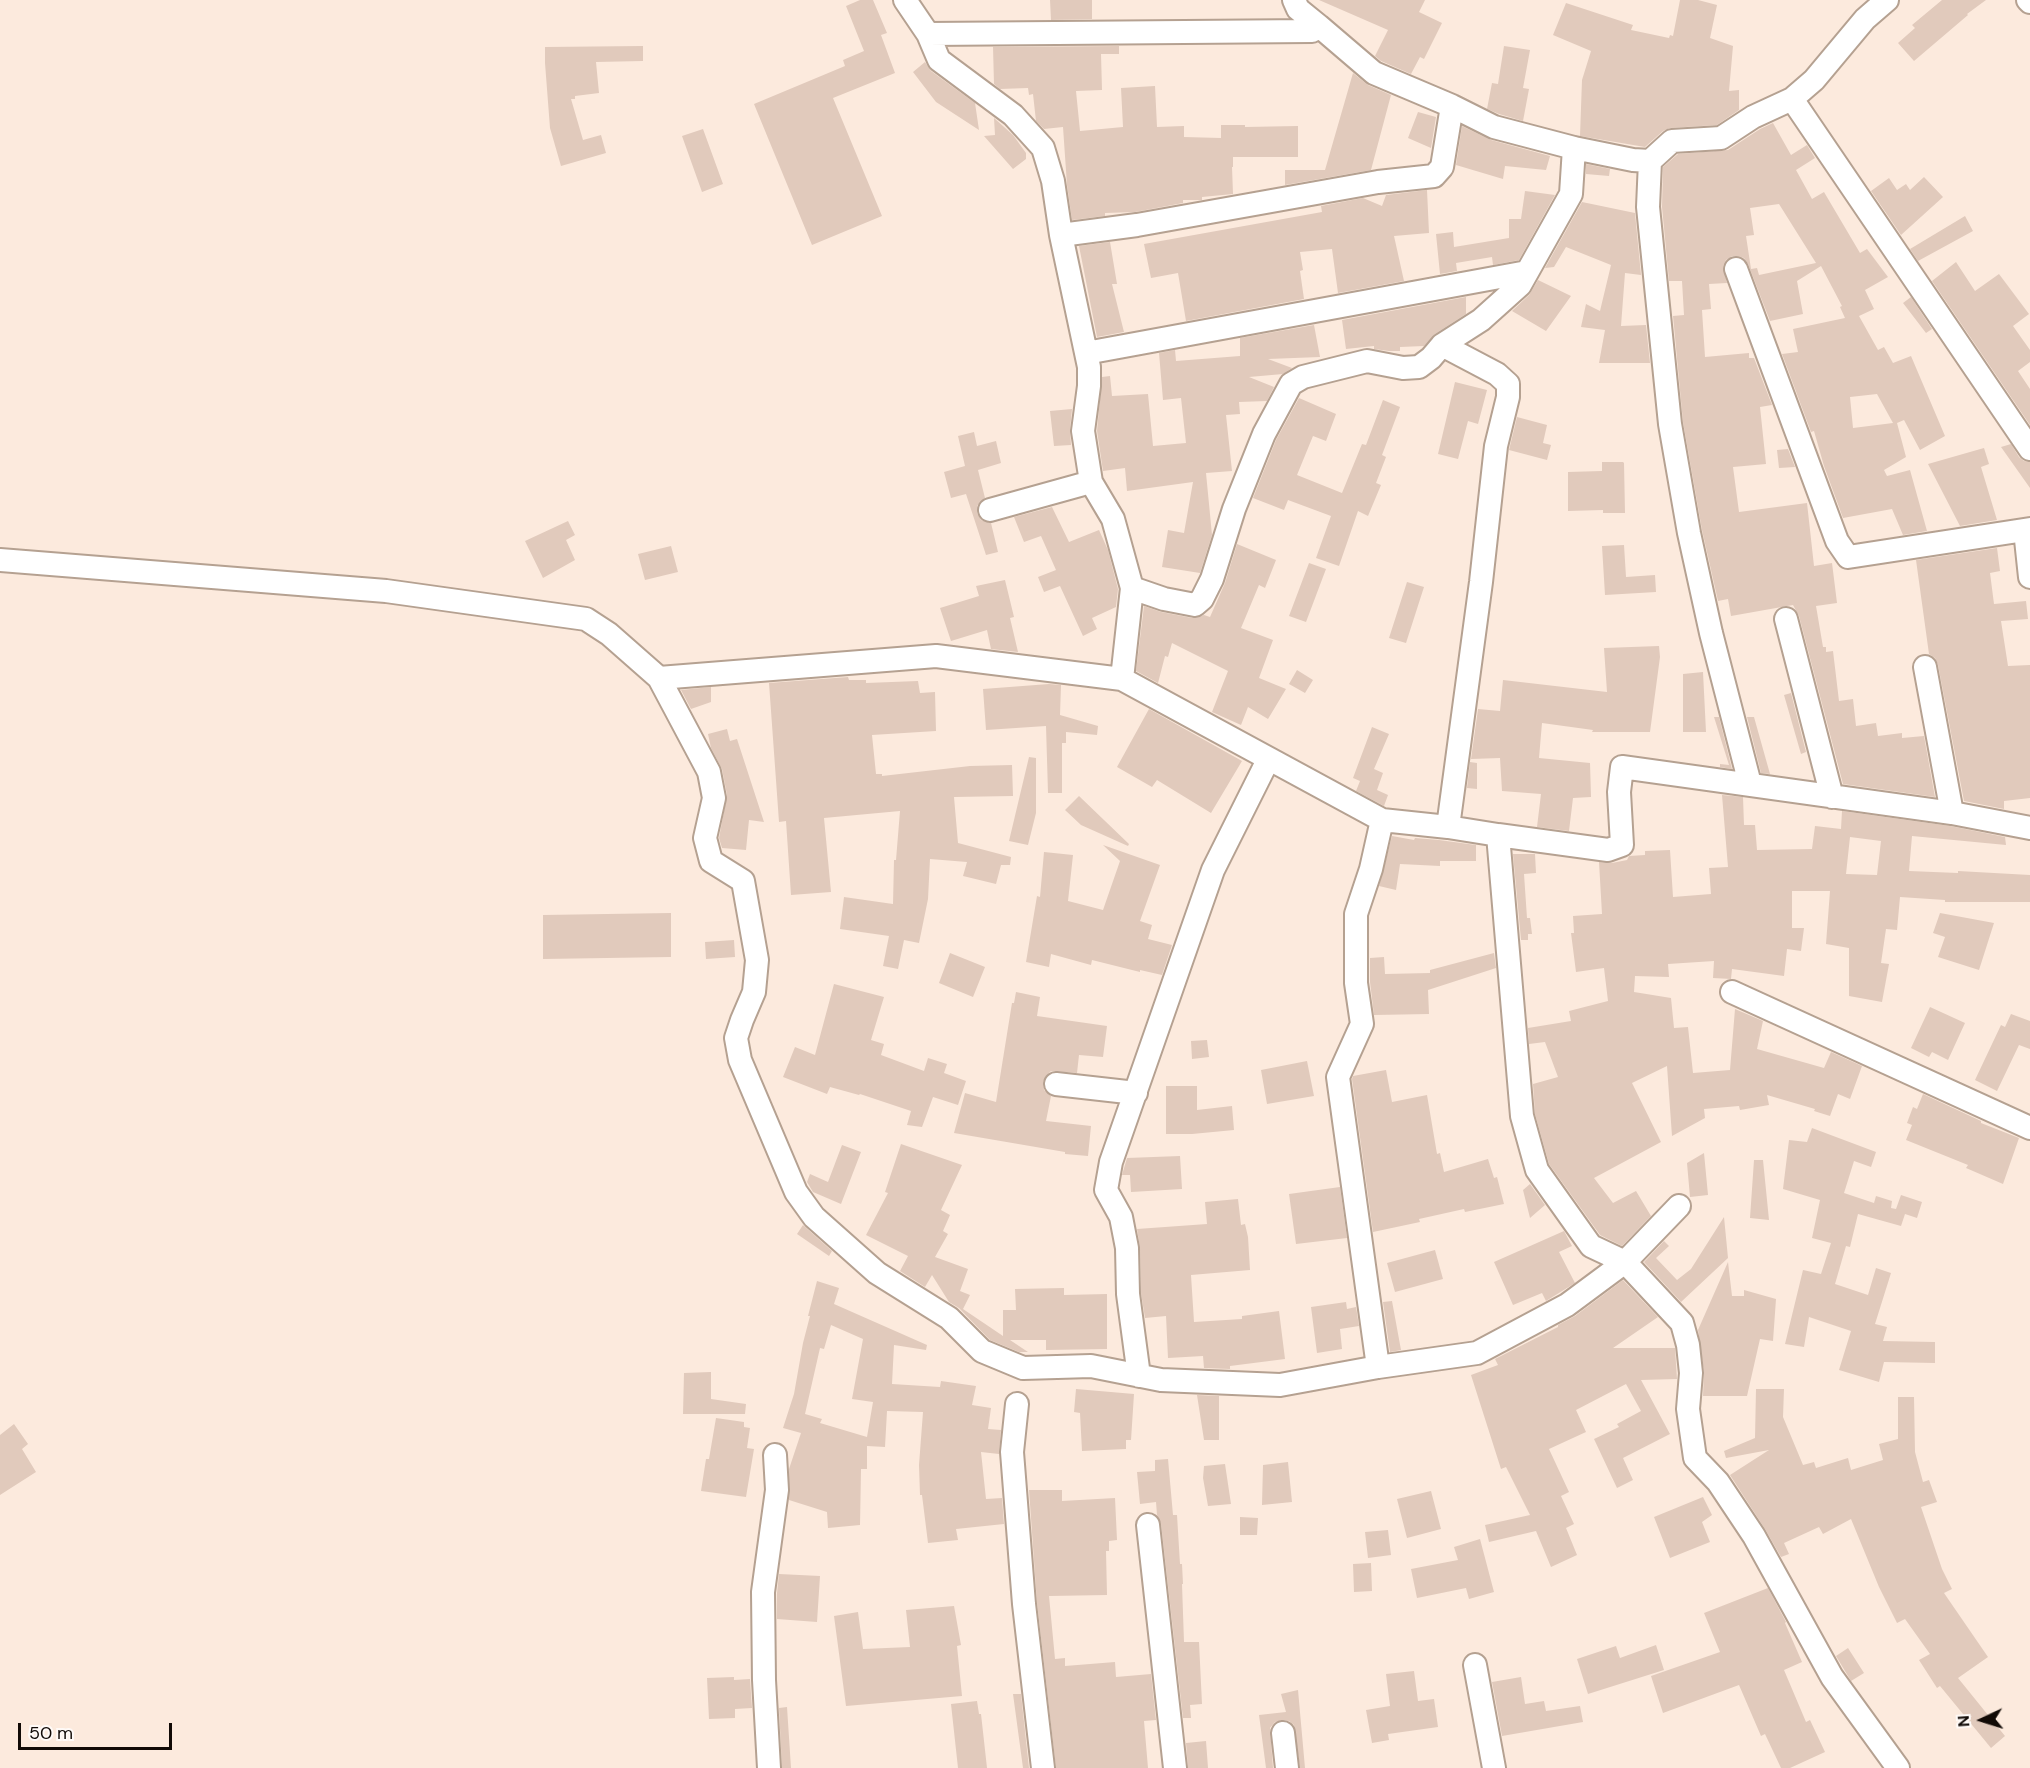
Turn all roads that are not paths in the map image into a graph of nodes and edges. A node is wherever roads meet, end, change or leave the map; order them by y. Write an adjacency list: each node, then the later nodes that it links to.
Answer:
1 (905, 0): 5 (street)
2 (1294, 0): 4 (street)
3 (1887, 0): 6 (street)
4 (1318, 26): 5 (street); 7 (street)
5 (928, 34): 10 (street)
6 (1792, 99): 9 (street); 15 (street)
7 (1452, 106): 8 (street); 10 (street)
8 (1574, 148): 9 (street); 12 (street)
9 (1650, 161): 27 (street)
10 (1061, 235): 14 (street)
11 (1736, 269): 18 (street)
12 (1527, 272): 13 (street); 14 (street)
13 (1442, 345): 21 (street); 31 (street)
14 (1086, 353): 16 (street)
15 (2030, 448)
16 (1091, 482): 17 (street); 21 (street)
17 (990, 510)
18 (2027, 529): 20 (street)
19 (0, 560): 24 (street)
20 (2030, 577)
21 (1132, 588): 25 (street)
22 (1786, 619): 28 (street)
23 (1925, 667): 29 (street)
24 (659, 678): 25 (street); 41 (street)
25 (1122, 679): 26 (street)
26 (1268, 760): 30 (street); 36 (street)
27 (1750, 784): 28 (street); 33 (street)
28 (1832, 797): 29 (street)
29 (1952, 813): 32 (street)
30 (1382, 820): 31 (street); 40 (street)
31 (1448, 827): 33 (street)
32 (2030, 828)
33 (1498, 836): 39 (street)
34 (1732, 992): 37 (street)
35 (1056, 1084): 36 (street)
36 (1136, 1093): 41 (street)
37 (2030, 1128)
38 (1679, 1206): 39 (street)
39 (1625, 1262): 40 (street); 52 (street)
40 (1378, 1367): 41 (street)
41 (1139, 1376)
42 (1017, 1404): 48 (street)
43 (774, 1455): 47 (street)
44 (1148, 1525): 49 (street)
45 (1475, 1665): 51 (street)
46 (1283, 1733): 50 (street)
47 (770, 1768)
48 (1043, 1768)
49 (1175, 1768)
50 (1287, 1768)
51 (1494, 1768)
52 (1898, 1768)

